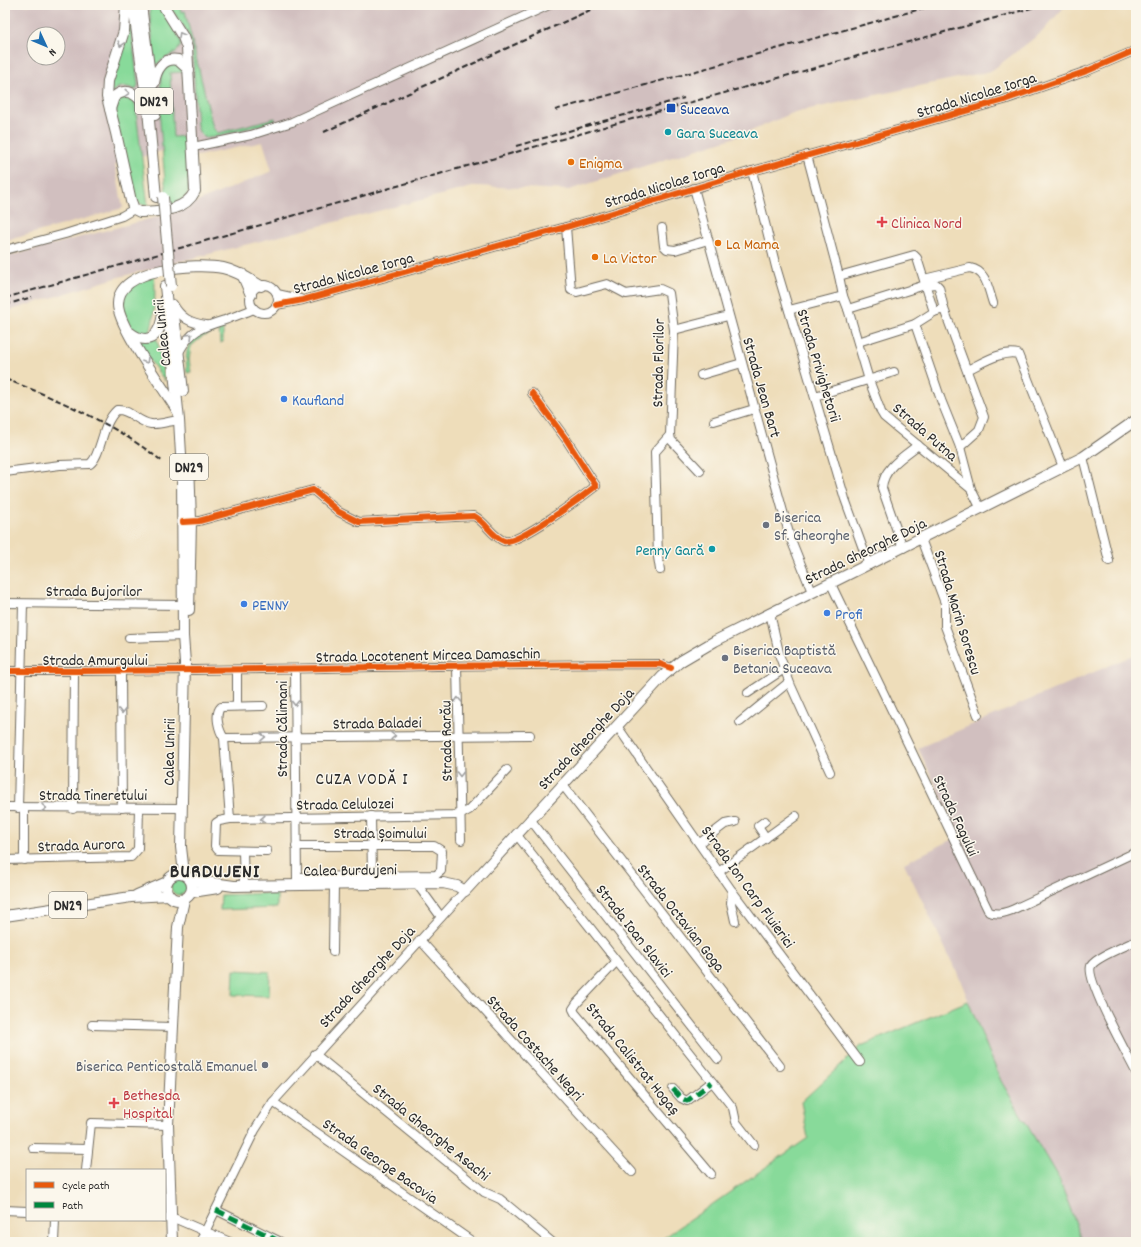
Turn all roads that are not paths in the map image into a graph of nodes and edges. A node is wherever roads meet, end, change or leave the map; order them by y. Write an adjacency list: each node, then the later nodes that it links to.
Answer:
1 (126, 5): 9 (main road, one-way to 9)
2 (133, 5): 10 (main road, Calea Unirii / DN29)
3 (141, 5): 8 (main road, Calea Unirii / DN29)
4 (163, 5): 7 (main road, one-way to 4)
5 (549, 5): 11 (street)
6 (1136, 50): 12 (street, Strada Nicolae Iorga)
7 (189, 70): 8 (main road); 11 (main road)
8 (153, 91): 15 (main road, Calea Unirii / DN29)
9 (110, 110): 10 (main road, one-way to 10); 16 (main road)
10 (148, 110): 15 (main road, Calea Unirii / DN29)
11 (193, 147): 16 (main road)
12 (807, 155): 13 (street, Strada Nicolae Iorga); 22 (street, Strada Putna)
13 (752, 171): 14 (street, Strada Nicolae Iorga); 35 (street, Strada Privighetorii)
14 (694, 188): 17 (street, Strada Nicolae Iorga); 19 (street, Strada Jean Bart)
15 (159, 197): 29 (main road, Calea Unirii / DN29, bridge)
16 (134, 209): 20 (street)
17 (566, 227): 28 (street, Strada Nicolae Iorga); 42 (street, Strada Florilor)
18 (662, 228): 19 (street)
19 (708, 240): 38 (street, Strada Jean Bart)
20 (5, 250)
21 (242, 274): 24 (main road); 27 (main road); 41 (main road)
22 (839, 276): 23 (street); 26 (street, Strada Putna)
23 (924, 282): 30 (street); 32 (street); 33 (street); 36 (street)
24 (261, 286): 25 (street, Strada Nicolae Iorga); 27 (street)
25 (277, 294): 28 (street); 31 (street, Strada Nicolae Iorga)
26 (843, 296): 32 (street, Strada Putna); 35 (street)
27 (250, 298): 34 (street); 37 (street)
28 (303, 300): 31 (street, Strada Nicolae Iorga)
29 (170, 303): 40 (street); 41 (main road); 44 (main road, Calea Unirii / DN29); 53 (main road, Calea Unirii / DN29)
30 (994, 303)
31 (276, 305): 34 (street, Strada Nicolae Iorga)
32 (848, 309): 43 (street, Strada Putna)
33 (944, 309): 36 (street); 46 (street)
34 (254, 310): 37 (street, Strada Nicolae Iorga)
35 (789, 310): 51 (street, Strada Privighetorii)
36 (934, 312): 39 (street)
37 (234, 315): 40 (street, Strada Nicolae Iorga)
38 (728, 316): 42 (street); 45 (street, Strada Jean Bart)
39 (915, 324): 43 (street); 58 (street, Strada Putna)
40 (206, 325): 44 (street, Strada Nicolae Iorga, one-way to 40)
41 (125, 328): 53 (main road, one-way to 53)
42 (674, 330): 56 (street, Strada Florilor)
43 (858, 342): 49 (street, Strada Putna)
44 (179, 352): 65 (main road, Calea Unirii / DN29)
45 (742, 363): 48 (street); 52 (street, Strada Jean Bart)
46 (968, 370): 58 (street); 60 (street)
47 (894, 372): 49 (street)
48 (701, 375)
49 (870, 380): 51 (street); 57 (street, Strada Putna)
50 (532, 393): 65 (street)
51 (815, 396): 69 (street, Strada Privighetorii)
52 (754, 409): 55 (street); 72 (street, Strada Jean Bart)
53 (178, 416): 62 (street); 65 (main road, Calea Unirii / DN29)
54 (1136, 420): 59 (main road, Strada Gheorghe Doja)
55 (714, 421)
56 (670, 435): 61 (street); 70 (street)
57 (918, 445): 63 (street, Strada Putna); 67 (street)
58 (960, 447): 63 (street, Strada Putna)
59 (1083, 457): 60 (main road, Strada Gheorghe Doja); 68 (street)
60 (1064, 467): 64 (main road, Strada Gheorghe Doja)
61 (700, 471)
62 (5, 472)
63 (971, 489): 64 (street, Strada Putna)
64 (981, 509): 66 (main road, Strada Gheorghe Doja)
65 (187, 522): 75 (main road, Calea Unirii / DN29); 79 (main road, Calea Unirii / DN29)
66 (921, 539): 67 (main road, Strada Gheorghe Doja); 94 (street, Strada Marin Sorescu)
67 (903, 548): 69 (main road, Strada Gheorghe Doja)
68 (1109, 561)
69 (869, 565): 71 (main road, Strada Gheorghe Doja)
70 (660, 570)
71 (831, 584): 72 (main road, Strada Gheorghe Doja); 126 (street, Strada Fagului)
72 (812, 592): 76 (main road, Strada Gheorghe Doja)
73 (5, 603): 74 (street, Strada Bujorilor)
74 (23, 604): 75 (street, Strada Bujorilor); 87 (street, Strada Amurgului)
75 (182, 605): 77 (main road, Calea Unirii / DN29)
76 (770, 613): 81 (main road, Strada Gheorghe Doja); 82 (street)
77 (183, 636): 78 (street); 79 (main road, Calea Unirii / DN29)
78 (130, 638)
79 (185, 658): 85 (main road, Calea Unirii / DN29)
80 (457, 666): 81 (street, Strada Locotenent Mircea Damaschin); 84 (street, Strada Locotenent Mircea Damaschin); 97 (street, Strada Rarău, one-way to 80)
81 (671, 668): 96 (main road, Strada Gheorghe Doja)
82 (784, 669): 90 (street); 91 (street)
83 (237, 670): 84 (street, Strada Locotenent Mircea Damaschin); 85 (street, Strada Locotenent Mircea Damaschin); 92 (street)
84 (295, 670): 99 (street, Strada Călimani, one-way to 99)
85 (185, 671): 89 (street, Strada Amurgului); 108 (main road, Calea Unirii / DN29)
86 (5, 672): 87 (street, Strada Amurgului)
87 (21, 672): 88 (street, Strada Amurgului); 105 (street)
88 (74, 672): 89 (street, Strada Amurgului); 109 (street)
89 (121, 672): 106 (street, one-way to 106)
90 (790, 682): 95 (street); 102 (street)
91 (748, 693)
92 (237, 706): 93 (street); 100 (street)
93 (263, 706)
94 (978, 715)
95 (740, 722)
96 (617, 726): 103 (main road, Strada Gheorghe Doja); 121 (street, Strada Ion Carp Fluierici)
97 (460, 735): 98 (street, Strada Baladei); 99 (street, Strada Baladei, one-way to 97); 110 (street, Strada Rarău, one-way to 110)
98 (530, 735)
99 (296, 737): 100 (street, Strada Baladei, one-way to 99); 113 (street, Strada Călimani)
100 (224, 738): 114 (street)
101 (506, 770): 110 (street)
102 (830, 772)
103 (562, 784): 115 (main road, Strada Gheorghe Doja); 154 (street, Strada Octavian Goga)
104 (5, 807): 105 (street, Strada Tineretului)
105 (21, 808): 109 (street, Strada Tineretului, one-way to 109); 128 (street)
106 (122, 808): 107 (street, Strada Tineretului); 109 (street, Strada Tineretului)
107 (139, 808): 108 (street, Strada Tineretului); 128 (street, Strada Aurora)
108 (182, 808): 130 (main road, Calea Unirii / DN29)
109 (73, 809)
110 (460, 815): 111 (street, Strada Celulozei); 120 (street, Strada Rarău)
111 (371, 816): 113 (street, Strada Celulozei); 123 (street)
112 (796, 816): 119 (street)
113 (296, 818): 114 (street, Strada Celulozei, one-way to 114); 122 (street, Strada Călimani)
114 (230, 819): 124 (street)
115 (530, 819): 118 (main road, Strada Gheorghe Doja); 152 (street, Strada Ioan Slavici)
116 (765, 821): 119 (street)
117 (735, 822): 121 (street)
118 (516, 834): 138 (main road, Strada Gheorghe Doja); 148 (street)
119 (766, 838): 129 (street)
120 (461, 840)
121 (700, 843): 129 (street, Strada Ion Carp Fluierici)
122 (296, 846): 123 (street, Strada Șoimului); 132 (street, Strada Călimani)
123 (371, 846): 131 (street); 131 (street, Strada Șoimului)
124 (243, 851): 125 (street); 136 (street)
125 (267, 851)
126 (1136, 852)
127 (5, 860): 128 (street, Strada Aurora)
128 (24, 860)
129 (720, 871): 137 (street, Strada Ion Carp Fluierici)
130 (183, 876): 133 (main road, DN29); 136 (main road, Calea Burdujeni); 139 (main road, DN29)
131 (372, 876): 132 (street)
132 (297, 881): 135 (main road, Calea Burdujeni); 136 (main road, Calea Burdujeni)
133 (167, 882): 140 (main road, DN29); 141 (main road)
134 (417, 884): 135 (main road, Calea Burdujeni); 138 (main road, Calea Burdujeni); 143 (street)
135 (334, 885): 147 (street)
136 (239, 886): 139 (main road, Calea Burdujeni)
137 (732, 890): 144 (street); 153 (street, Strada Ion Carp Fluierici)
138 (464, 891): 143 (street, Strada Gheorghe Doja)
139 (192, 892): 141 (main road)
140 (131, 897): 141 (main road, DN29); 142 (main road, DN29)
141 (176, 898): 150 (main road)
142 (5, 916)
143 (441, 917): 145 (street, Strada Gheorghe Doja)
144 (735, 921)
145 (420, 940): 151 (street, Strada Gheorghe Doja); 164 (street, Strada Costache Negri)
146 (1136, 941): 155 (street)
147 (333, 952)
148 (616, 962): 156 (street); 165 (street, Strada Calistrat Hogaș)
149 (92, 1025): 150 (street)
150 (173, 1027): 159 (main road)
151 (315, 1054): 158 (street, Strada Gheorghe Doja); 178 (street, Strada Gheorghe Asachi)
152 (718, 1059)
153 (860, 1062)
154 (780, 1066)
155 (1136, 1072)
156 (712, 1082): 157 (street); 160 (street)
157 (673, 1089)
158 (273, 1102): 167 (street, Strada Gheorghe Doja); 177 (street, Strada George Bacovia)
159 (168, 1125): 162 (street); 169 (main road)
160 (754, 1145)
161 (33, 1148): 162 (street)
162 (88, 1149): 163 (street)
163 (86, 1169)
164 (632, 1172)
165 (711, 1174)
166 (5, 1210): 168 (street)
167 (216, 1210): 171 (street, Strada Gheorghe Doja); 176 (street)
168 (26, 1211)
169 (168, 1218): 171 (street); 173 (main road)
170 (55, 1221): 172 (street)
171 (206, 1231): 174 (street, Strada Gheorghe Doja); 175 (street)
172 (54, 1242)
173 (172, 1242)
174 (200, 1242)
175 (230, 1242)
176 (281, 1242)
177 (472, 1242)
178 (552, 1242)

